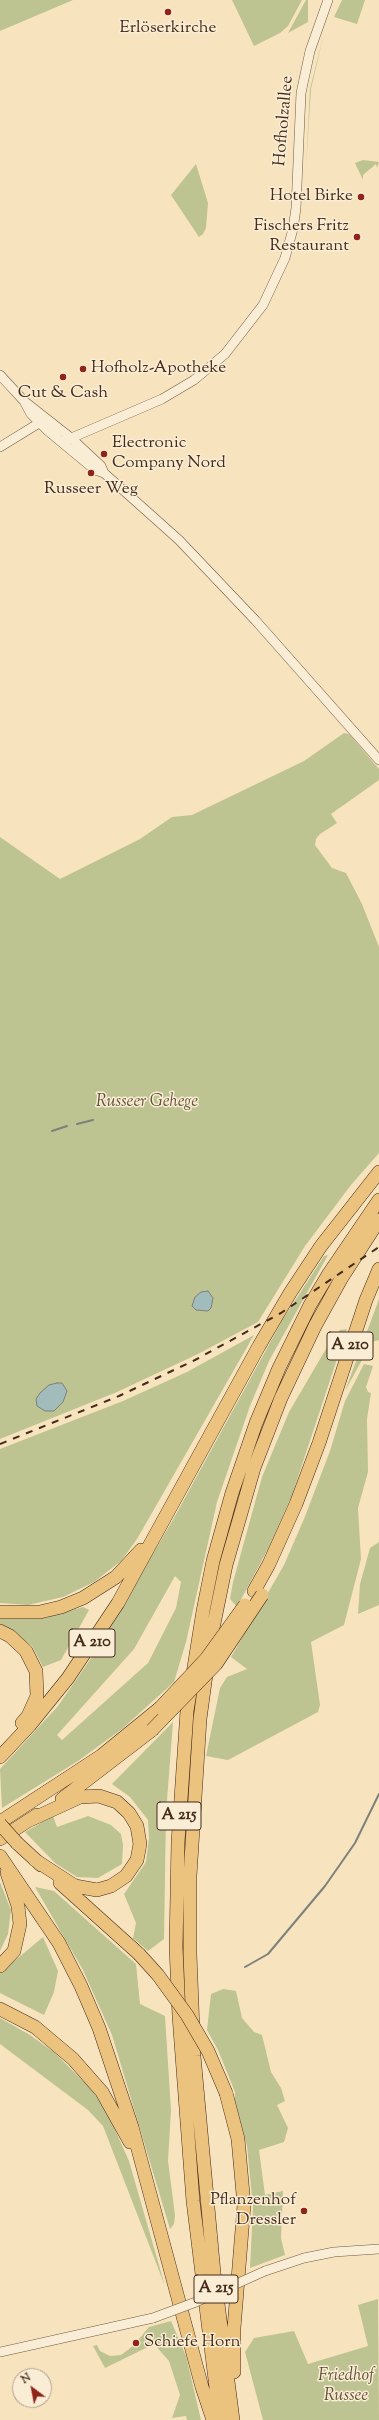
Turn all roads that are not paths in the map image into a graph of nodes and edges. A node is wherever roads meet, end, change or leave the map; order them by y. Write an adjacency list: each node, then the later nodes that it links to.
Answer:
1 (328, 0): 4 (street, Hofholzallee)
2 (0, 374): 3 (street)
3 (43, 420): 4 (street); 5 (street); 6 (street)
4 (71, 438): 5 (street, Hofholzallee); 7 (street)
5 (62, 442): 7 (street)
6 (0, 447)
7 (104, 473): 8 (street)
8 (379, 760)
9 (379, 1172): 13 (highway, A 210)
10 (379, 1200): 30 (highway, A 215)
11 (379, 1220): 31 (highway, A 215)
12 (379, 1270): 14 (highway, A 210)
13 (167, 1518): 15 (highway); 18 (highway, A 210)
14 (258, 1593): 19 (highway, bridge); 20 (highway, bridge)
15 (0, 1612)
16 (0, 1631): 17 (highway)
17 (0, 1751)
18 (0, 1757)
19 (30, 1820): 21 (highway); 23 (highway)
20 (0, 1823): 23 (highway, bridge)
21 (0, 1839)
22 (0, 1856): 24 (highway); 26 (highway)
23 (35, 1860): 31 (highway, bridge)
24 (0, 1966)
25 (0, 2009): 26 (highway)
26 (143, 2167): 29 (highway)
27 (379, 2249): 28 (street, bridge)
28 (0, 2352)
29 (213, 2420)
30 (220, 2420)
31 (235, 2420)

